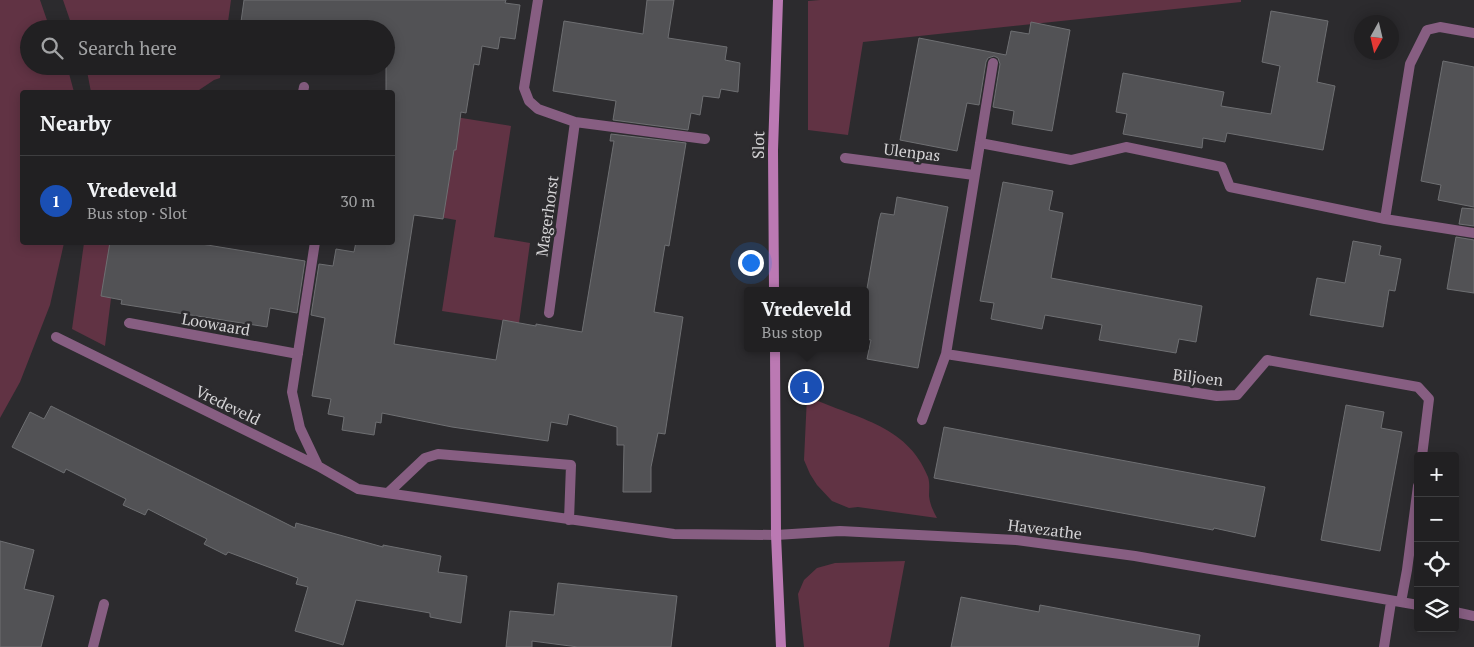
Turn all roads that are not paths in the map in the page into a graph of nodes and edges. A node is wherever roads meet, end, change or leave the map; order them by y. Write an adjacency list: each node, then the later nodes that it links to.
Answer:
1 (538, 0): 5 (street)
2 (778, 0): 13 (street, Slot)
3 (1474, 33): 10 (street)
4 (992, 62): 7 (street)
5 (575, 122): 6 (street); 14 (street, Magerhorst)
6 (705, 139)
7 (980, 143): 9 (street); 10 (street)
8 (845, 158): 9 (street, Ulenpas)
9 (974, 175): 19 (street)
10 (1385, 219): 11 (street)
11 (1474, 233)
12 (316, 245): 18 (street)
13 (774, 287)
14 (549, 313)
15 (128, 323): 18 (street, Loowaard)
16 (56, 337): 22 (street, Vredeveld)
17 (775, 352): 26 (street)
18 (298, 354): 22 (street)
19 (946, 354): 20 (street); 21 (street, Biljoen)
20 (922, 420)
21 (1422, 452)
22 (318, 466): 23 (street, Vredeveld)
23 (388, 493): 25 (street, Vredeveld); 25 (street)
24 (1417, 497): 27 (street)
25 (569, 520): 26 (street, Vredeveld)
26 (776, 535): 27 (street, Havezathe); 33 (street)
27 (1396, 602): 29 (street, Havezathe); 34 (street)
28 (104, 604): 32 (street)
29 (1414, 605)
30 (1459, 613): 31 (street)
31 (1474, 616)
32 (93, 647)
33 (781, 647)
34 (1384, 647)

